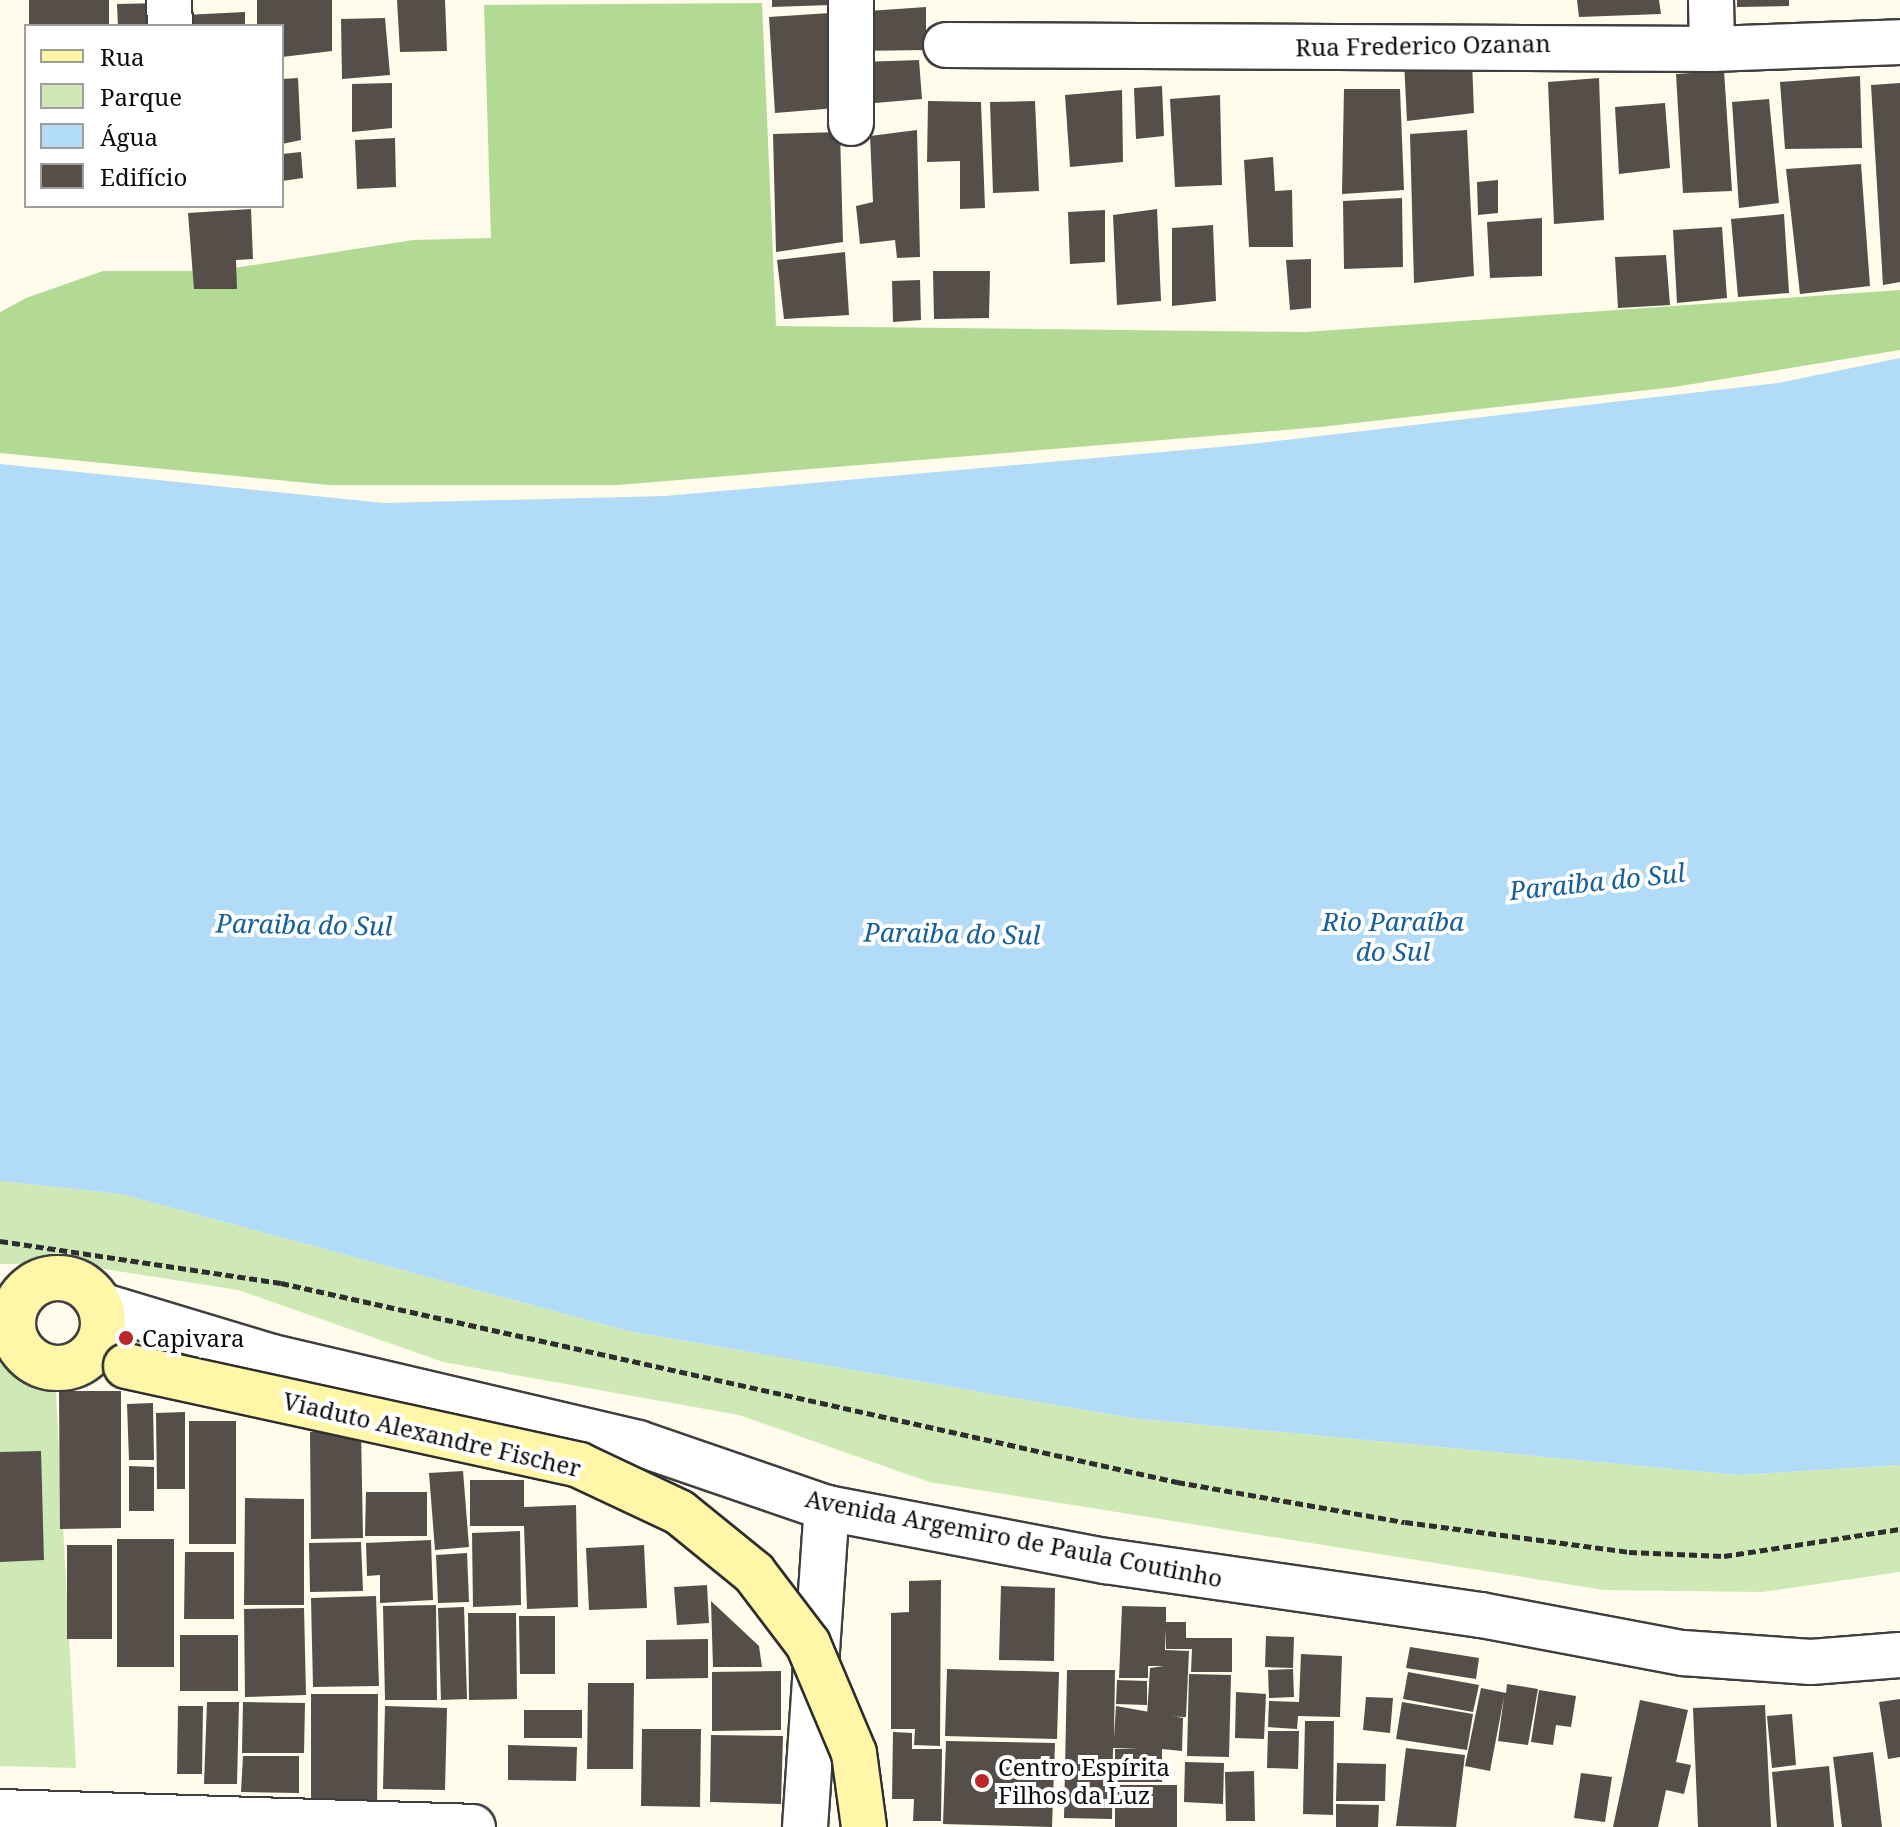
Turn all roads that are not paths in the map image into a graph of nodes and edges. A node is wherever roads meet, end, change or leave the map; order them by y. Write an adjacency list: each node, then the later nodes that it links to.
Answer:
1 (169, 0): 4 (street)
2 (851, 0): 8 (street)
3 (1711, 0): 7 (street)
4 (170, 24)
5 (1900, 42): 7 (street, Rua Frederico Ozanan)
6 (946, 45): 7 (street, Rua Frederico Ozanan)
7 (1712, 49)
8 (851, 123)
9 (47, 1279): 10 (street); 11 (street); 12 (street)
10 (0, 1291)
11 (100, 1305): 13 (street); 14 (street, Avenida Argemiro de Paula Coutinho)
12 (16, 1350): 13 (street)
13 (107, 1361): 19 (street, Viaduto Alexandre Fischer, bridge)
14 (827, 1508): 15 (street, Avenida Argemiro de Paula Coutinho); 18 (street)
15 (1900, 1655)
16 (0, 1812): 17 (street)
17 (473, 1827)
18 (805, 1827)
19 (864, 1827)

